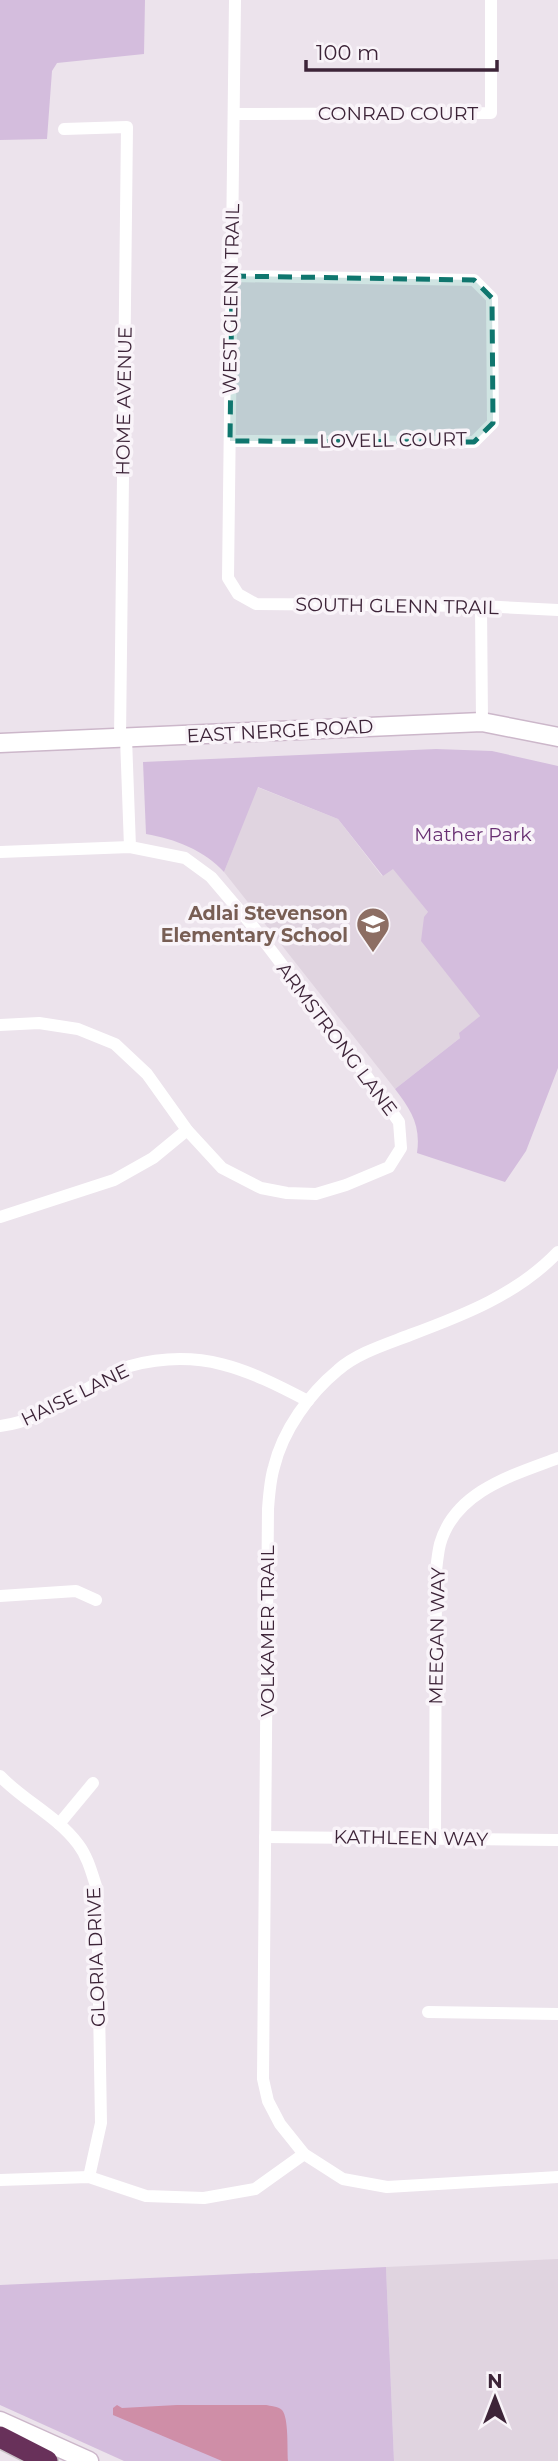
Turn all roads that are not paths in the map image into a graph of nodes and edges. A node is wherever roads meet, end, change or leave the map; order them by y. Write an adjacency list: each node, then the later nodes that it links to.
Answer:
1 (235, 0): 3 (street, WEST GLENN TRAIL)
2 (491, 0): 3 (street, CONRAD COURT)
3 (234, 114): 5 (street, WEST GLENN TRAIL)
4 (64, 129): 12 (street, HOME AVENUE)
5 (232, 276): 6 (street, WEST GLENN TRAIL); 6 (street, LOVELL COURT)
6 (230, 441): 7 (street, WEST GLENN TRAIL)
7 (238, 594): 8 (street, SOUTH GLENN TRAIL)
8 (481, 607): 9 (street, SOUTH GLENN TRAIL); 10 (street)
9 (558, 610)
10 (482, 722): 11 (main road, EAST NERGE ROAD); 12 (main road, EAST NERGE ROAD)
11 (558, 737)
12 (123, 738): 13 (main road, EAST NERGE ROAD); 14 (street, HOME AVENUE)
13 (0, 743)
14 (130, 846): 15 (street, ARMSTRONG LANE); 17 (street, ARMSTRONG LANE)
15 (0, 852)
16 (0, 1025): 17 (street)
17 (187, 1130): 18 (street)
18 (0, 1217)
19 (558, 1252): 20 (street, VOLKAMER TRAIL)
20 (308, 1401): 21 (street, HAISE LANE); 28 (street, VOLKAMER TRAIL)
21 (0, 1426)
22 (558, 1458): 29 (street, MEEGAN WAY)
23 (0, 1596): 24 (street)
24 (96, 1600)
25 (0, 1776): 27 (street, GLORIA DRIVE)
26 (93, 1783): 27 (street)
27 (59, 1824): 34 (street, GLORIA DRIVE)
28 (265, 1837): 29 (street, KATHLEEN WAY); 33 (street, VOLKAMER TRAIL)
29 (435, 1839): 30 (street, KATHLEEN WAY)
30 (558, 1840)
31 (428, 2012): 32 (street)
32 (558, 2014)
33 (304, 2154): 34 (street); 35 (street, VOLKAMER TRAIL)
34 (89, 2177): 36 (street)
35 (558, 2177)
36 (0, 2180)
37 (0, 2421): 40 (main road)
38 (0, 2437): 39 (highway)
39 (47, 2461)
40 (89, 2461)

